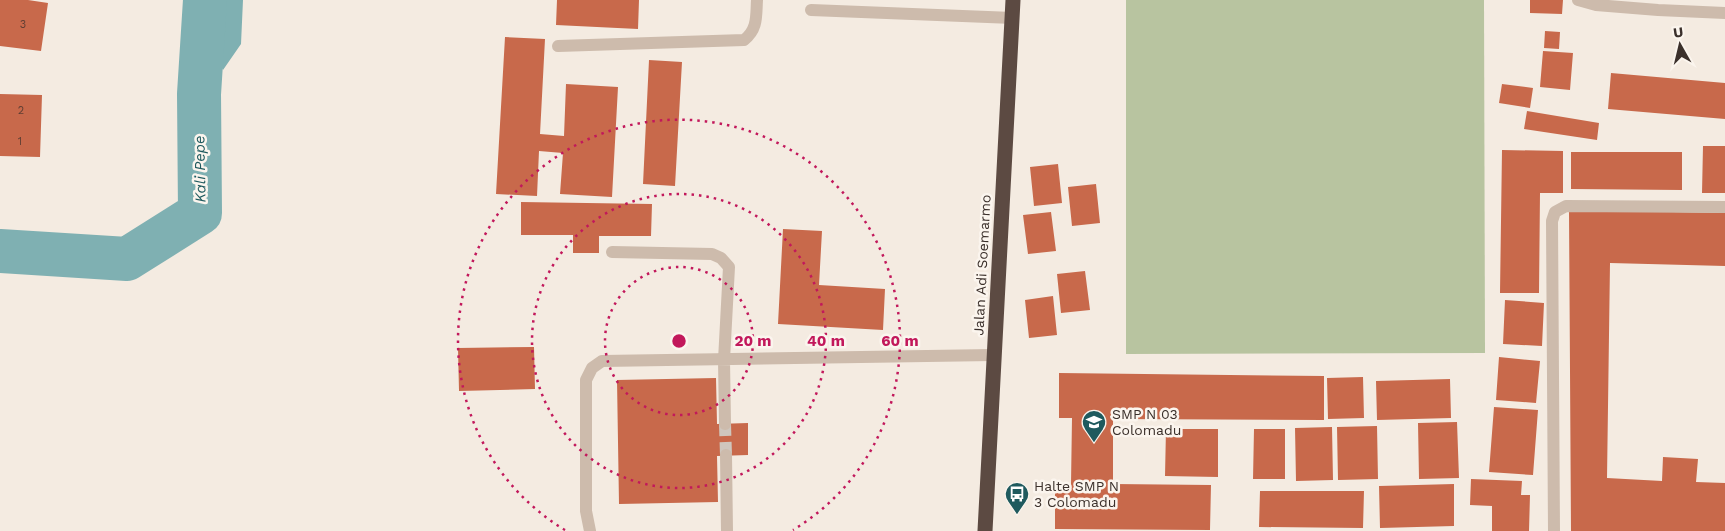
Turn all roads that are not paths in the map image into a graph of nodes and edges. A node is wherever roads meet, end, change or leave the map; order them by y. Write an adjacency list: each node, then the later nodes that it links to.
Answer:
1 (757, 0): 8 (street)
2 (1014, 0): 7 (highway, Jalan Adi Soemarmo)
3 (1578, 0): 6 (street)
4 (856, 6): 5 (street); 7 (street)
5 (811, 10)
6 (1725, 12)
7 (1012, 18): 11 (highway, Jalan Adi Soemarmo)
8 (558, 46)
9 (1725, 207): 18 (street)
10 (612, 252): 12 (street)
11 (993, 354): 12 (street); 17 (highway, Jalan Adi Soemarmo)
12 (724, 360): 13 (street); 15 (street)
13 (725, 424)
14 (726, 456): 16 (street)
15 (590, 531)
16 (727, 531)
17 (985, 531)
18 (1554, 531)

